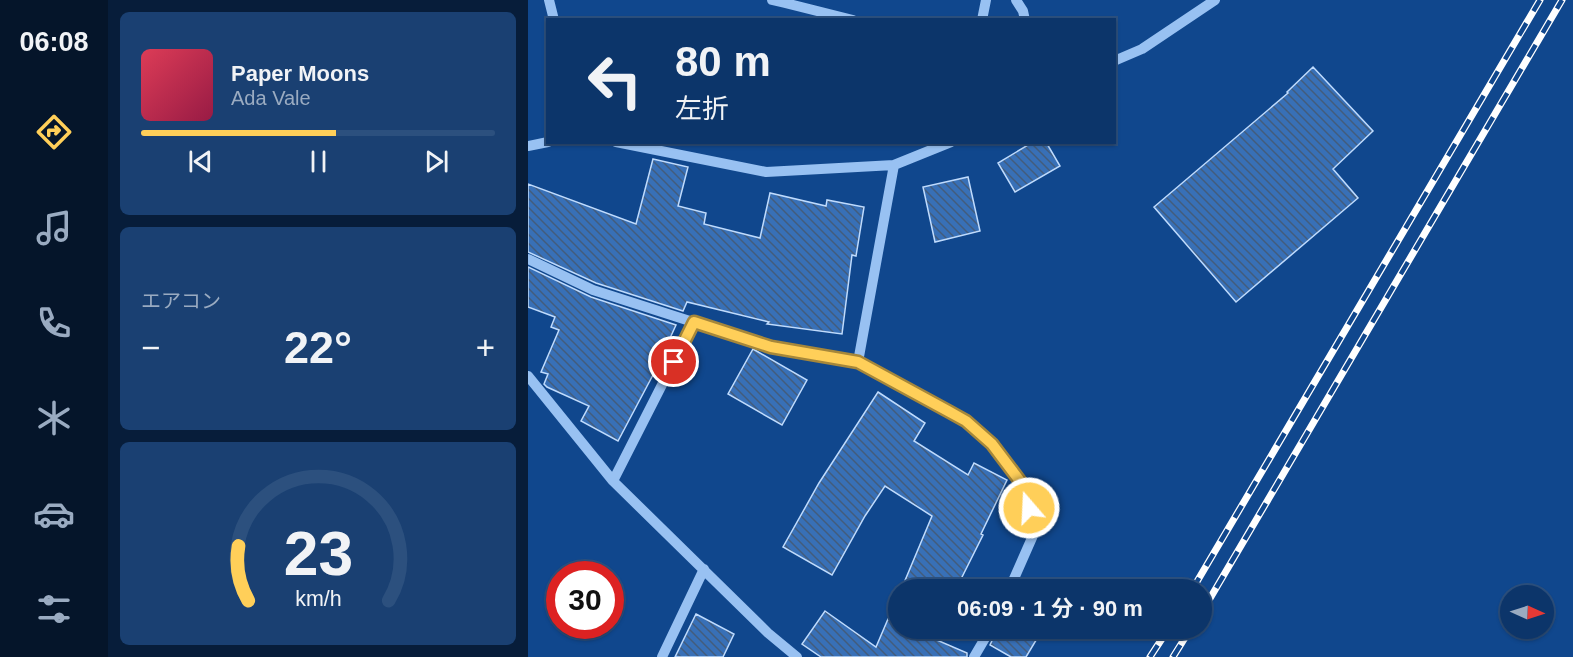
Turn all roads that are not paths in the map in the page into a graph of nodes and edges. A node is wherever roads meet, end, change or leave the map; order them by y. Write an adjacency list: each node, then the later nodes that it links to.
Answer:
1 (549, 0): 7 (street)
2 (772, 0): 6 (street)
3 (986, 0): 9 (street)
4 (1016, 0): 10 (street)
5 (1215, 0): 11 (street)
6 (786, 2): 8 (street)
7 (554, 18)
8 (846, 18)
9 (982, 18)
10 (1025, 18)
11 (1116, 60)
12 (546, 142): 15 (street)
13 (626, 144): 16 (street)
14 (946, 144): 16 (street)
15 (528, 146)
16 (894, 165): 19 (street)
17 (528, 259): 18 (street)
18 (694, 322): 19 (street); 21 (street)
19 (858, 362): 23 (street)
20 (528, 376): 21 (street)
21 (614, 481): 22 (street)
22 (704, 569): 25 (street); 26 (street)
23 (1014, 579)
24 (985, 639): 27 (street)
25 (662, 657)
26 (797, 657)
27 (974, 657)

